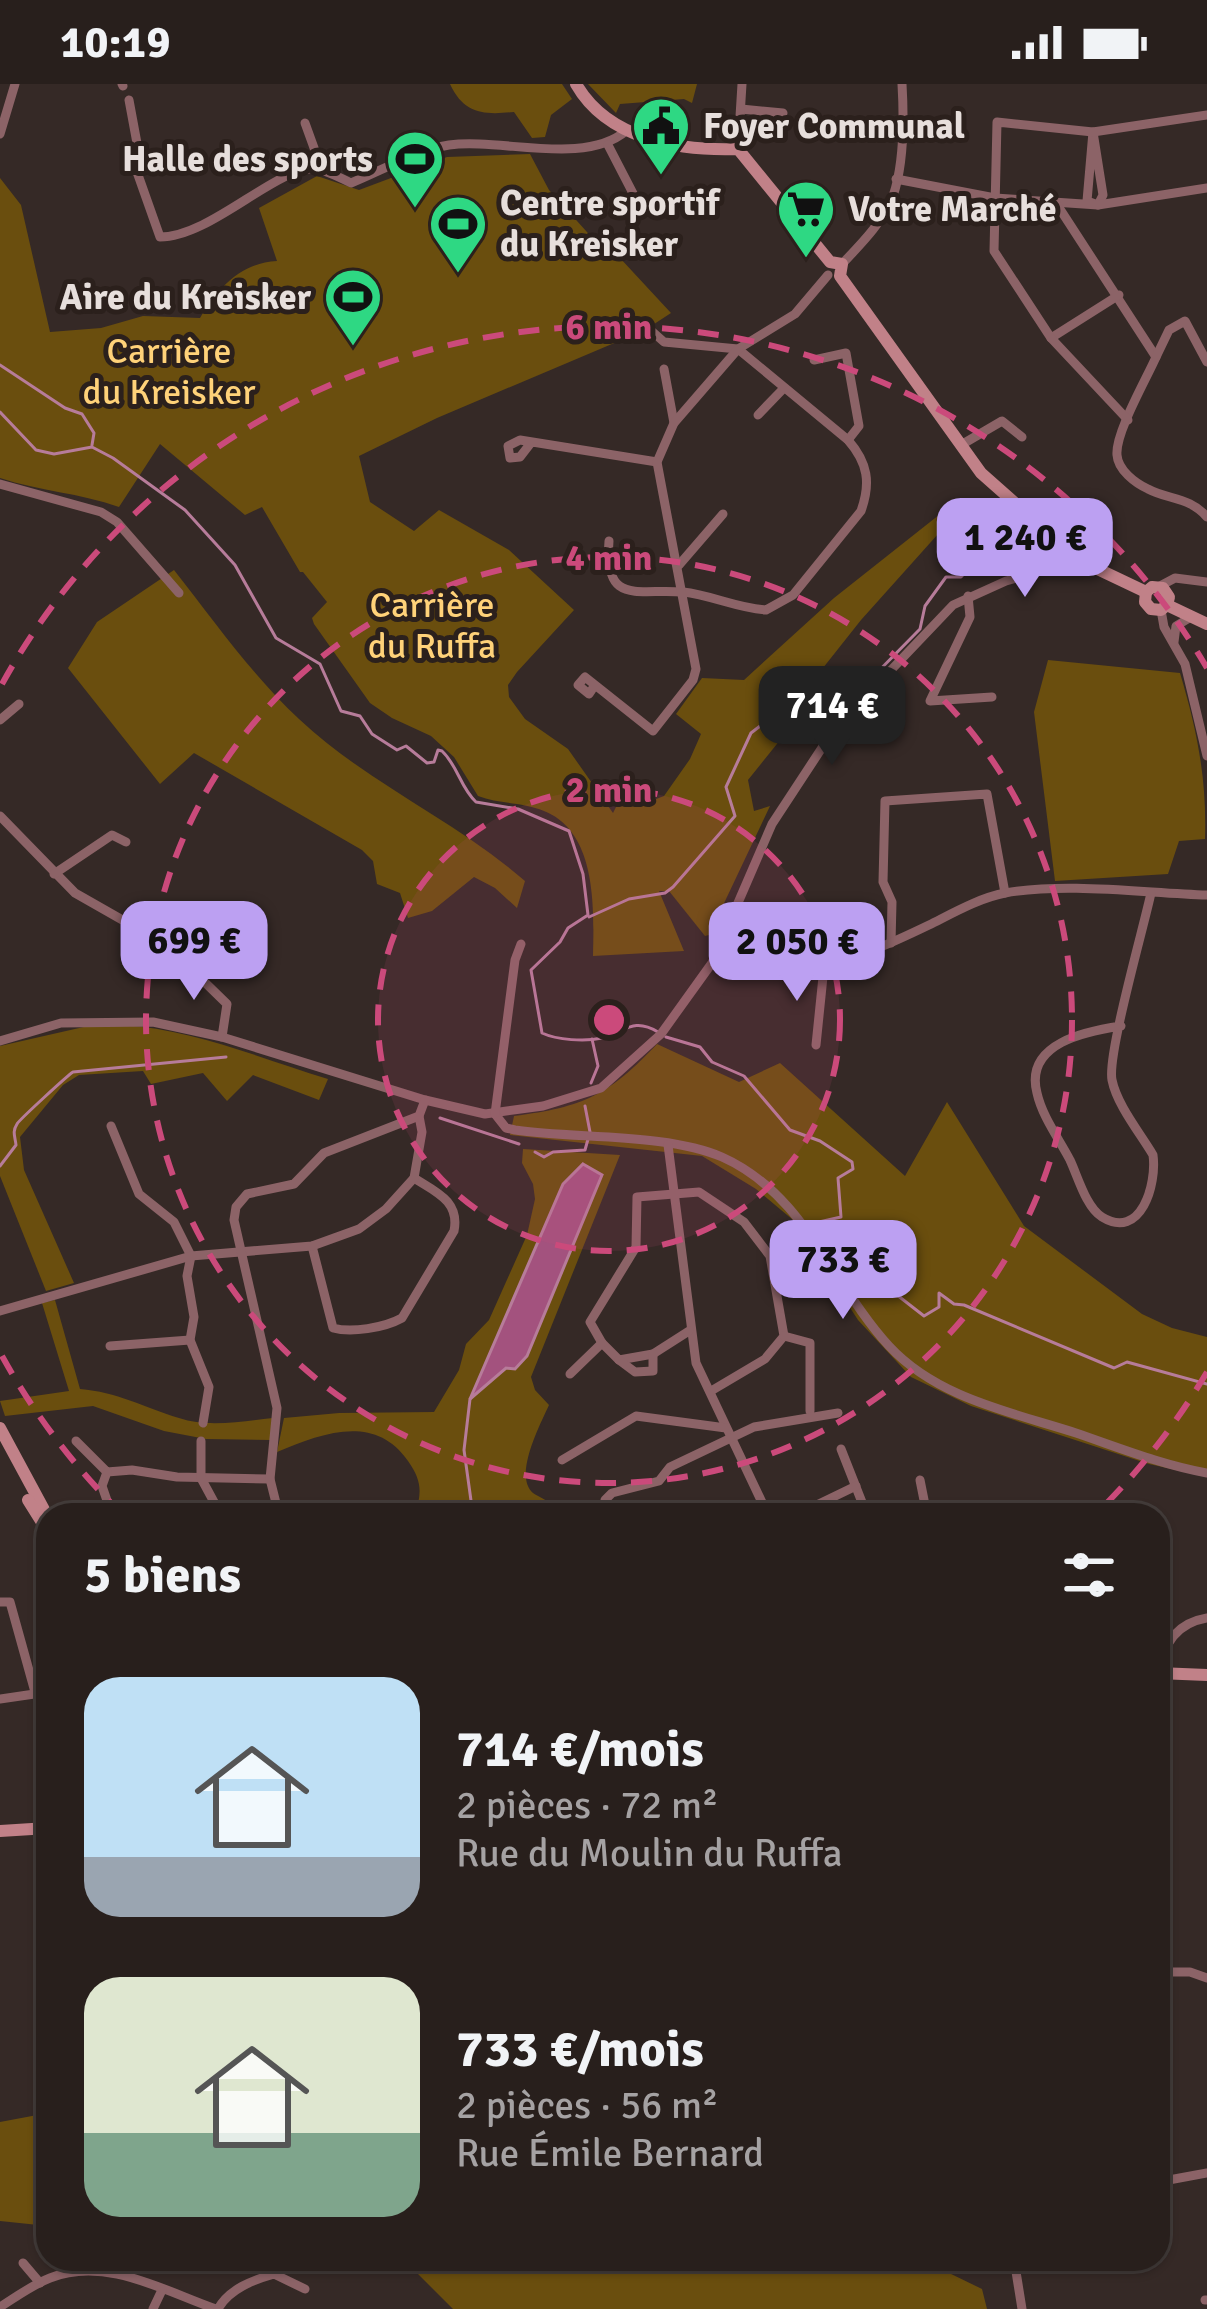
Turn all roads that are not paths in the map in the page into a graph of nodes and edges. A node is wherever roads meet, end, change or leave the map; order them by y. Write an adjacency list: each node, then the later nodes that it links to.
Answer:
1 (15, 84): 12 (street)
2 (576, 84): 10 (street)
3 (742, 84): 6 (street)
4 (902, 84): 16 (street)
5 (129, 100): 15 (street)
6 (741, 109): 7 (street); 14 (street)
7 (783, 113)
8 (1207, 115): 11 (street)
9 (304, 123): 15 (street)
10 (626, 131): 13 (street); 14 (street)
11 (1093, 132): 18 (street); 21 (street)
12 (0, 134)
13 (608, 145): 15 (street); 19 (street)
14 (738, 149): 22 (street)
15 (322, 170)
16 (896, 179): 18 (street); 22 (street)
17 (1207, 188): 21 (street)
18 (994, 198): 20 (street); 25 (street)
19 (638, 203)
20 (1056, 203): 21 (street); 23 (street)
21 (1098, 205)
22 (835, 269): 26 (street); 38 (street)
23 (1119, 295): 25 (street); 27 (street)
24 (646, 326): 26 (street)
25 (1051, 338): 33 (street)
26 (738, 349): 31 (street); 34 (street)
27 (1156, 357): 29 (street); 33 (street)
28 (814, 360): 36 (street)
29 (1207, 362)
30 (664, 369): 34 (street)
31 (784, 388): 32 (street); 36 (street)
32 (758, 415)
33 (1128, 420): 42 (street)
34 (674, 424): 39 (street)
35 (1022, 437): 38 (street)
36 (848, 440): 49 (street)
37 (530, 444): 39 (street)
38 (961, 445): 44 (street)
39 (657, 462): 45 (street)
40 (0, 484): 48 (street)
41 (723, 514): 45 (street)
42 (1207, 517)
43 (609, 541): 49 (street)
44 (1068, 557): 50 (street); 51 (street)
45 (679, 565): 49 (street)
46 (1207, 582): 47 (street)
47 (1160, 586): 50 (street); 52 (street)
48 (178, 592)
49 (682, 592): 56 (street)
50 (1146, 592): 52 (street)
51 (968, 596): 57 (street); 70 (street)
52 (1164, 607): 53 (street); 55 (street)
53 (1191, 617): 54 (street); 55 (street)
54 (1207, 624)
55 (1174, 642): 60 (street)
56 (596, 685)
57 (992, 697)
58 (19, 704): 59 (street)
59 (0, 720)
60 (1207, 757)
61 (0, 816): 63 (street)
62 (126, 842): 63 (street)
63 (54, 874): 67 (street)
64 (1005, 893): 65 (street); 68 (street); 68 (street)
65 (1151, 893): 66 (street); 73 (street)
66 (1207, 895)
67 (147, 934)
68 (891, 943): 72 (street)
69 (521, 944): 78 (street)
70 (719, 951): 72 (street); 78 (street)
71 (185, 963): 74 (street)
72 (824, 967): 76 (street)
73 (1121, 1026): 73 (street)
74 (222, 1037): 75 (street); 77 (street)
75 (0, 1041)
76 (816, 1045)
77 (425, 1100): 78 (street); 79 (street)
78 (495, 1114): 81 (street)
79 (419, 1116): 82 (street); 85 (street)
80 (127, 1118): 86 (street)
81 (668, 1144): 83 (street); 108 (street)
82 (415, 1178): 84 (street); 84 (street)
83 (673, 1194): 88 (street); 90 (street); 92 (street)
84 (312, 1246): 85 (street)
85 (242, 1254): 86 (street); 110 (street)
86 (191, 1256): 87 (street); 91 (street)
87 (0, 1311)
88 (689, 1330): 92 (street); 96 (street)
89 (814, 1330): 93 (street)
90 (784, 1336): 93 (street); 96 (street)
91 (190, 1340): 94 (street); 99 (street)
92 (602, 1342): 95 (street)
93 (810, 1343): 97 (street)
94 (110, 1346)
95 (570, 1374)
96 (711, 1391): 101 (street)
97 (810, 1411)
98 (838, 1413): 101 (street)
99 (203, 1424)
100 (0, 1428): 113 (street)
101 (728, 1434): 106 (street); 117 (street); 118 (street)
102 (201, 1441): 109 (street)
103 (76, 1442): 107 (street)
104 (0, 1445): 122 (street)
105 (842, 1449): 112 (street)
106 (562, 1460)
107 (106, 1472): 109 (street); 114 (street)
108 (1207, 1473)
109 (201, 1478): 110 (street); 115 (street)
110 (270, 1480): 116 (street)
111 (920, 1480): 121 (street)
112 (856, 1486): 119 (street); 120 (street)
113 (40, 1503)
114 (108, 1503)
115 (214, 1503)
116 (276, 1503)
117 (605, 1503)
118 (763, 1503)
119 (821, 1503)
120 (863, 1503)
121 (925, 1503)
122 (36, 1510)
123 (0, 1602): 128 (street)
124 (1207, 1618): 125 (street)
125 (1170, 1642)
126 (1170, 1673): 127 (street)
127 (1207, 1675)
128 (35, 1692): 129 (street)
129 (0, 1699)
130 (36, 1829): 131 (street)
131 (0, 1832)
132 (1170, 1972): 133 (street)
133 (1207, 1978)
134 (1207, 2173): 135 (street)
135 (1170, 2180)
136 (22, 2263): 138 (street)
137 (1016, 2271): 144 (street)
138 (40, 2283): 140 (street); 141 (street)
139 (305, 2289): 143 (street)
140 (162, 2290): 142 (street); 143 (street)
141 (0, 2307)
142 (153, 2309)
143 (217, 2309)
144 (1022, 2309)

